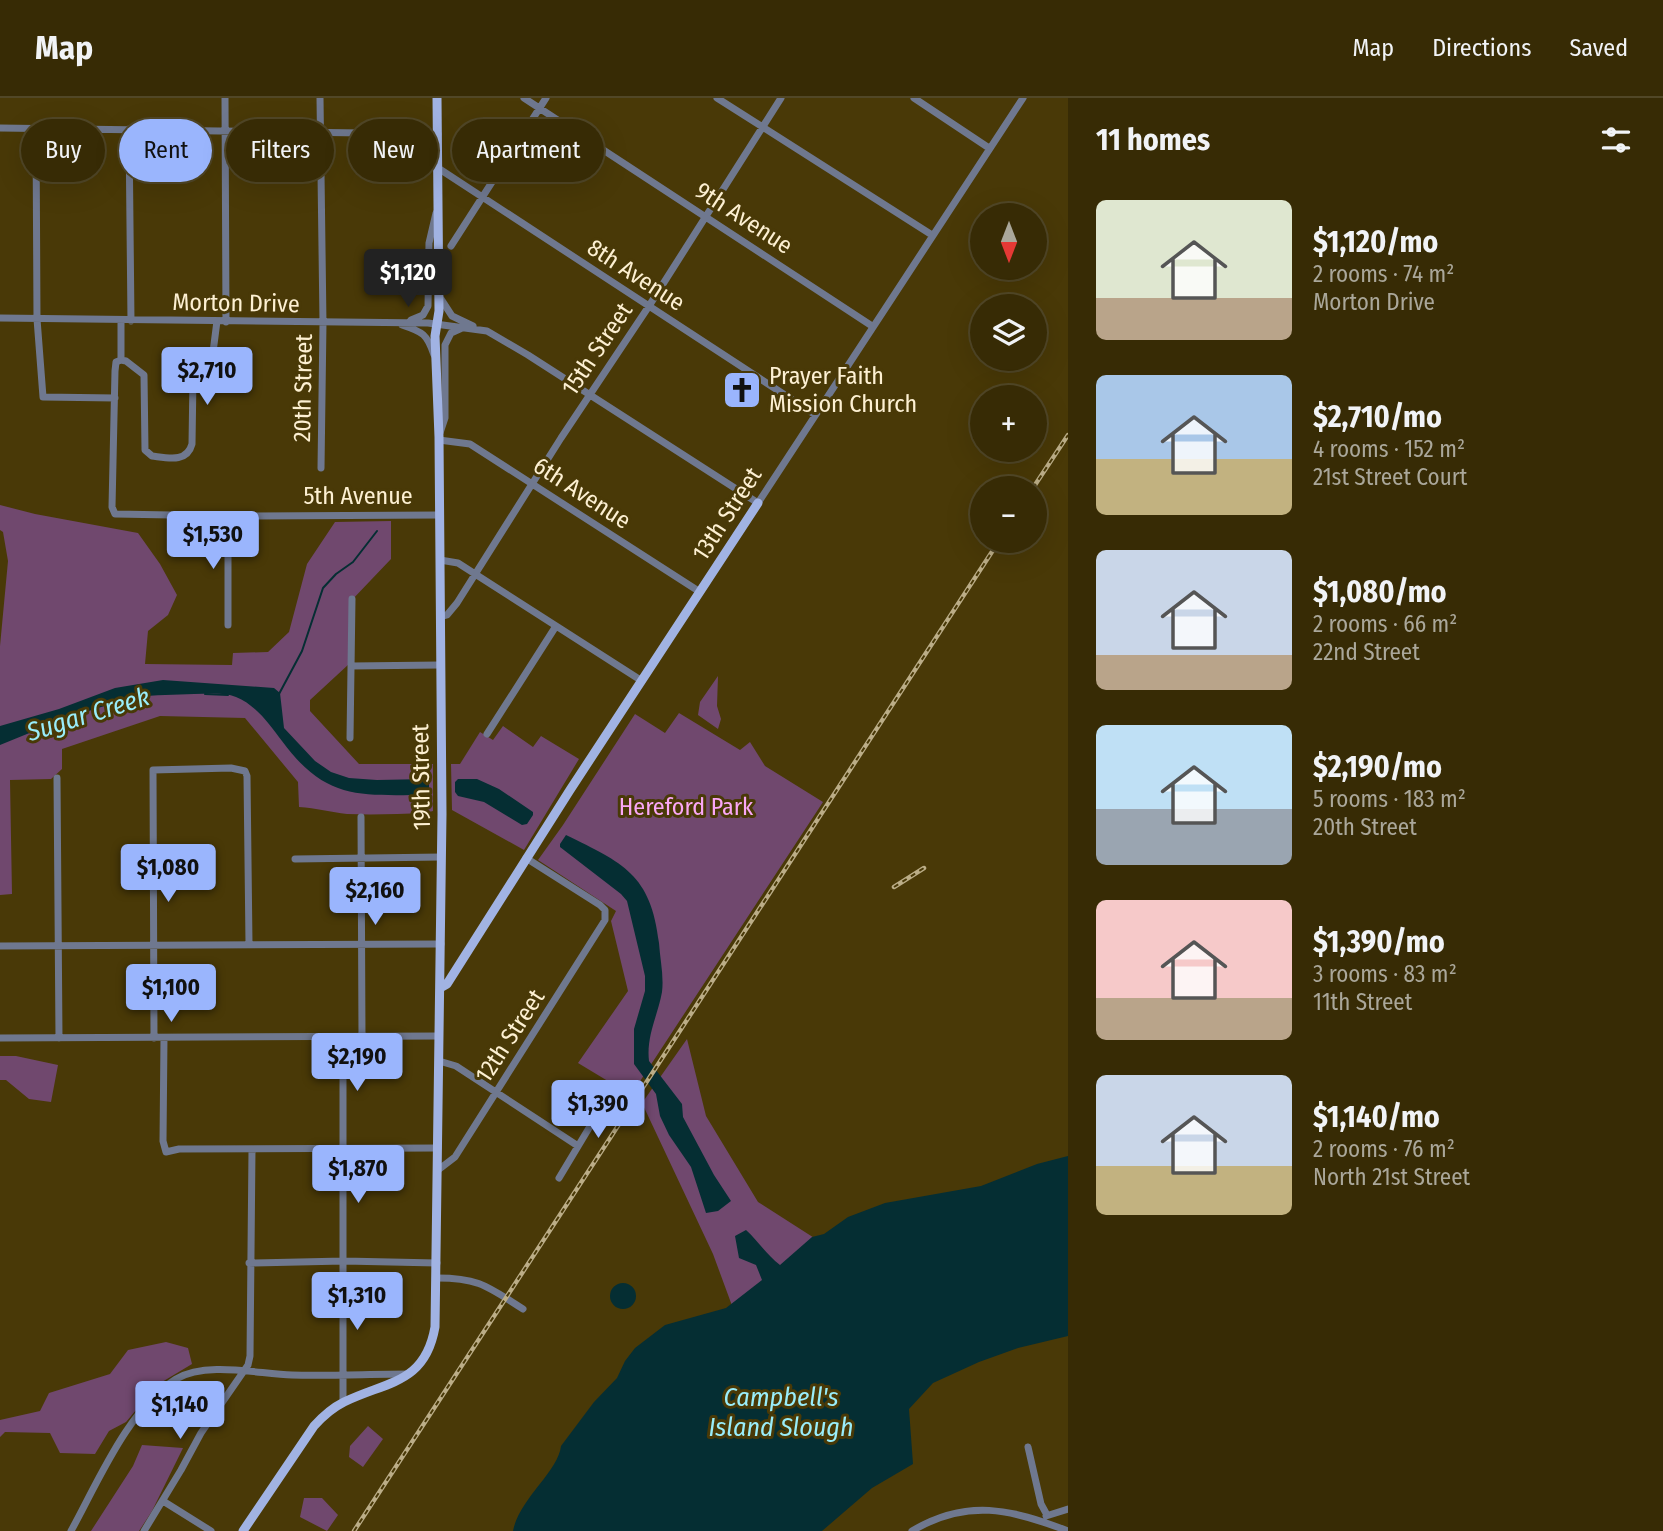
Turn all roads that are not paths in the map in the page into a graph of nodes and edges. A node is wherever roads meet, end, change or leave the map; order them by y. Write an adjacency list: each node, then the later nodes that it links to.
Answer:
1 (225, 98): 17 (street)
2 (320, 98): 11 (street, 20th Street)
3 (437, 98): 12 (main road, 19th Street)
4 (524, 98): 10 (street, 9th Avenue)
5 (547, 98): 10 (street)
6 (718, 98): 13 (street)
7 (781, 98): 13 (street, 15th Street)
8 (914, 98): 18 (street)
9 (1023, 98): 18 (street, 13th Street)
10 (540, 108): 25 (street); 27 (street, 9th Avenue)
11 (321, 119)
12 (438, 119)
13 (762, 127): 27 (street, 15th Street); 28 (street)
14 (0, 128): 15 (street)
15 (21, 128)
16 (212, 132): 17 (street)
17 (226, 132)
18 (989, 149): 28 (street, 13th Street)
19 (438, 168): 25 (street, 8th Avenue)
20 (36, 182): 33 (street)
21 (130, 182): 35 (street)
22 (226, 182): 37 (street)
23 (322, 182): 38 (street, 20th Street)
24 (438, 182): 26 (main road, 19th Street)
25 (483, 198): 29 (street); 31 (street, 8th Avenue)
26 (438, 205): 30 (main road, 19th Street); 39 (street)
27 (705, 217): 31 (street, 15th Street); 41 (street, 9th Avenue)
28 (932, 235): 41 (street, 13th Street)
29 (451, 246)
30 (439, 291): 40 (main road, 19th Street); 43 (street)
31 (649, 306): 46 (street, 15th Street); 48 (street, 8th Avenue)
32 (0, 318): 33 (street, Morton Drive)
33 (37, 319): 34 (street, Morton Drive); 47 (street)
34 (121, 320): 35 (street, Morton Drive); 44 (street)
35 (131, 321): 36 (street, Morton Drive)
36 (217, 321): 37 (street, Morton Drive); 44 (street)
37 (226, 321): 38 (street, Morton Drive)
38 (323, 323): 39 (street, Morton Drive); 50 (street, 20th Street)
39 (400, 323): 40 (street, Morton Drive); 45 (street)
40 (437, 325): 42 (street, Morton Drive); 45 (main road, 19th Street)
41 (872, 326): 48 (street, 13th Street)
42 (468, 327): 43 (street, Morton Drive); 49 (street)
43 (487, 331): 46 (street, Morton Drive)
44 (121, 360): 47 (street)
45 (436, 360): 49 (main road, 19th Street)
46 (590, 394): 51 (street, 15th Street); 52 (street, Morton Drive)
47 (115, 398): 54 (street, 5th Avenue)
48 (814, 414): 52 (street, 13th Street)
49 (439, 439): 51 (street, 6th Avenue); 53 (main road, 19th Street)
50 (321, 468)
51 (532, 484): 56 (street, 15th Street); 57 (street, 6th Avenue)
52 (758, 503): 57 (main road, 13th Street)
53 (439, 515): 54 (street, 5th Avenue); 55 (main road, 19th Street)
54 (228, 516): 60 (street)
55 (440, 560): 56 (street); 59 (main road, 19th Street)
56 (474, 573): 59 (street, 15th Street); 61 (street)
57 (700, 592): 64 (main road, 13th Street)
58 (352, 599): 63 (street)
59 (440, 617): 62 (main road, 19th Street)
60 (228, 625)
61 (556, 626): 64 (street); 65 (street)
62 (440, 664): 63 (street); 69 (main road, 19th Street)
63 (351, 666): 66 (street)
64 (642, 681): 71 (main road, 13th Street)
65 (487, 734)
66 (350, 738)
67 (57, 778): 78 (street)
68 (361, 817): 70 (street)
69 (441, 857): 70 (street); 74 (main road, 19th Street)
70 (361, 858): 72 (street); 76 (street)
71 (526, 858): 79 (main road, 13th Street); 91 (street, 12th Street)
72 (295, 859)
73 (249, 944): 75 (street); 75 (street); 76 (street)
74 (440, 944): 76 (street); 80 (main road, 19th Street)
75 (154, 945): 78 (street); 86 (street)
76 (361, 945): 83 (street)
77 (0, 946): 78 (street)
78 (59, 946): 85 (street)
79 (465, 952): 80 (main road); 81 (main road, 13th Street)
80 (440, 959): 81 (main road, 19th Street)
81 (440, 988): 82 (main road, 19th Street)
82 (439, 1036): 83 (street); 89 (main road, 19th Street)
83 (362, 1037): 88 (street)
84 (0, 1038): 85 (street)
85 (59, 1038): 86 (street)
86 (154, 1038): 87 (street)
87 (164, 1038): 88 (street); 94 (street)
88 (343, 1038): 95 (street)
89 (439, 1061): 91 (street); 93 (main road, 19th Street)
90 (617, 1086): 92 (street)
91 (496, 1093): 92 (street); 96 (street, 12th Street)
92 (578, 1146): 97 (street)
93 (438, 1148): 95 (street); 96 (main road, 19th Street)
94 (252, 1149): 95 (street); 99 (street)
95 (344, 1149): 98 (street)
96 (438, 1170): 100 (main road, 19th Street)
97 (559, 1178)
98 (344, 1261): 99 (street); 100 (street); 105 (street)
99 (249, 1263): 103 (street)
100 (437, 1263): 101 (main road, 19th Street)
101 (437, 1278): 102 (street); 104 (main road, 19th Street)
102 (523, 1308)
103 (244, 1371): 105 (street); 108 (street); 111 (street)
104 (410, 1374): 105 (street); 106 (main road, 19th Street)
105 (343, 1375): 106 (street)
106 (343, 1403): 114 (main road, 19th Street)
107 (1028, 1447): 110 (street)
108 (163, 1501): 112 (street); 113 (street)
109 (1068, 1508): 110 (street)
110 (1046, 1523): 115 (street); 116 (street)
111 (71, 1531)
112 (144, 1531)
113 (211, 1531)
114 (243, 1531)
115 (912, 1531)
116 (1068, 1531)

